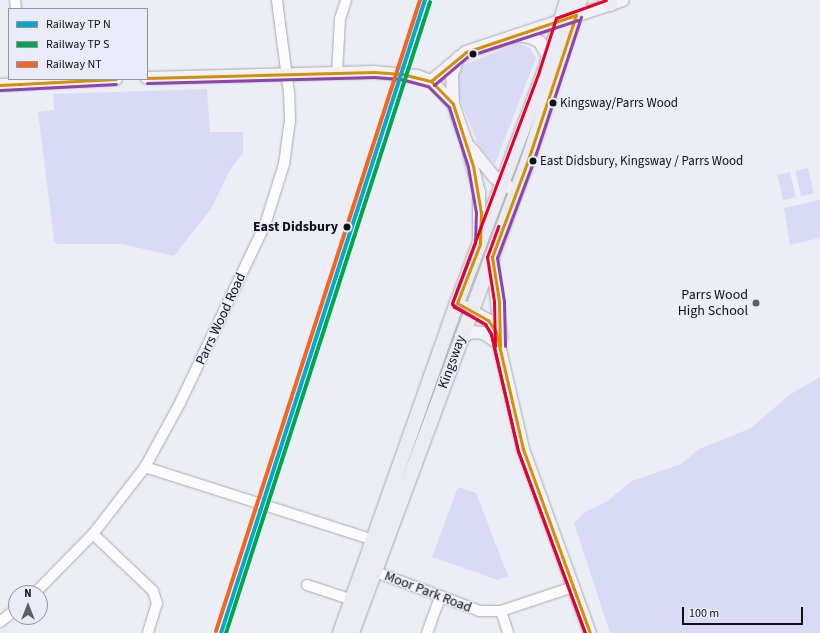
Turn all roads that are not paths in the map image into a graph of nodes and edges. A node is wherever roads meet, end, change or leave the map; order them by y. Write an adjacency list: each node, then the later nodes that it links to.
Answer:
1 (277, 0): 12 (street, Parrs Wood Road)
2 (346, 0): 11 (street)
3 (567, 0): 7 (highway, Kingsway)
4 (580, 0): 6 (highway, Kingsway)
5 (613, 1): 6 (main road)
6 (576, 15): 7 (main road); 21 (highway, Kingsway)
7 (560, 20): 8 (main road); 10 (highway, Kingsway)
8 (516, 35): 9 (main road); 10 (main road)
9 (459, 56): 16 (main road); 18 (main road)
10 (549, 58): 20 (highway, Kingsway)
11 (337, 73): 12 (main road); 16 (main road)
12 (287, 74): 13 (main road); 28 (street, Parrs Wood Road)
13 (148, 78)
14 (70, 80): 15 (main road)
15 (24, 81): 17 (main road)
16 (431, 81): 18 (main road)
17 (0, 85)
18 (453, 104): 19 (main road)
19 (466, 141): 20 (main road); 22 (main road)
20 (502, 185): 21 (main road); 22 (highway, Kingsway)
21 (516, 192): 23 (highway, Kingsway)
22 (480, 244): 24 (highway, Kingsway)
23 (492, 257): 25 (highway, Kingsway); 27 (main road)
24 (457, 303): 25 (main road); 30 (highway, Kingsway)
25 (471, 309): 26 (highway, Kingsway); 27 (main road)
26 (461, 336): 27 (main road); 31 (highway, Kingsway)
27 (500, 344): 34 (main road)
28 (145, 468): 29 (street, Parrs Wood Road); 30 (street)
29 (93, 534): 32 (street, Parrs Wood Road); 40 (street)
30 (374, 540): 36 (highway, Kingsway)
31 (376, 572): 35 (street, Moor Park Road); 42 (highway, Kingsway)
32 (43, 585)
33 (307, 585): 36 (street)
34 (573, 587): 37 (street, Moor Park Road); 45 (main road)
35 (440, 598): 37 (street, Moor Park Road); 43 (street)
36 (353, 600): 41 (highway, Kingsway)
37 (501, 611): 44 (street)
38 (8, 616): 39 (street)
39 (0, 622)
40 (148, 633)
41 (340, 633)
42 (352, 633)
43 (427, 633)
44 (508, 633)
45 (590, 633)

